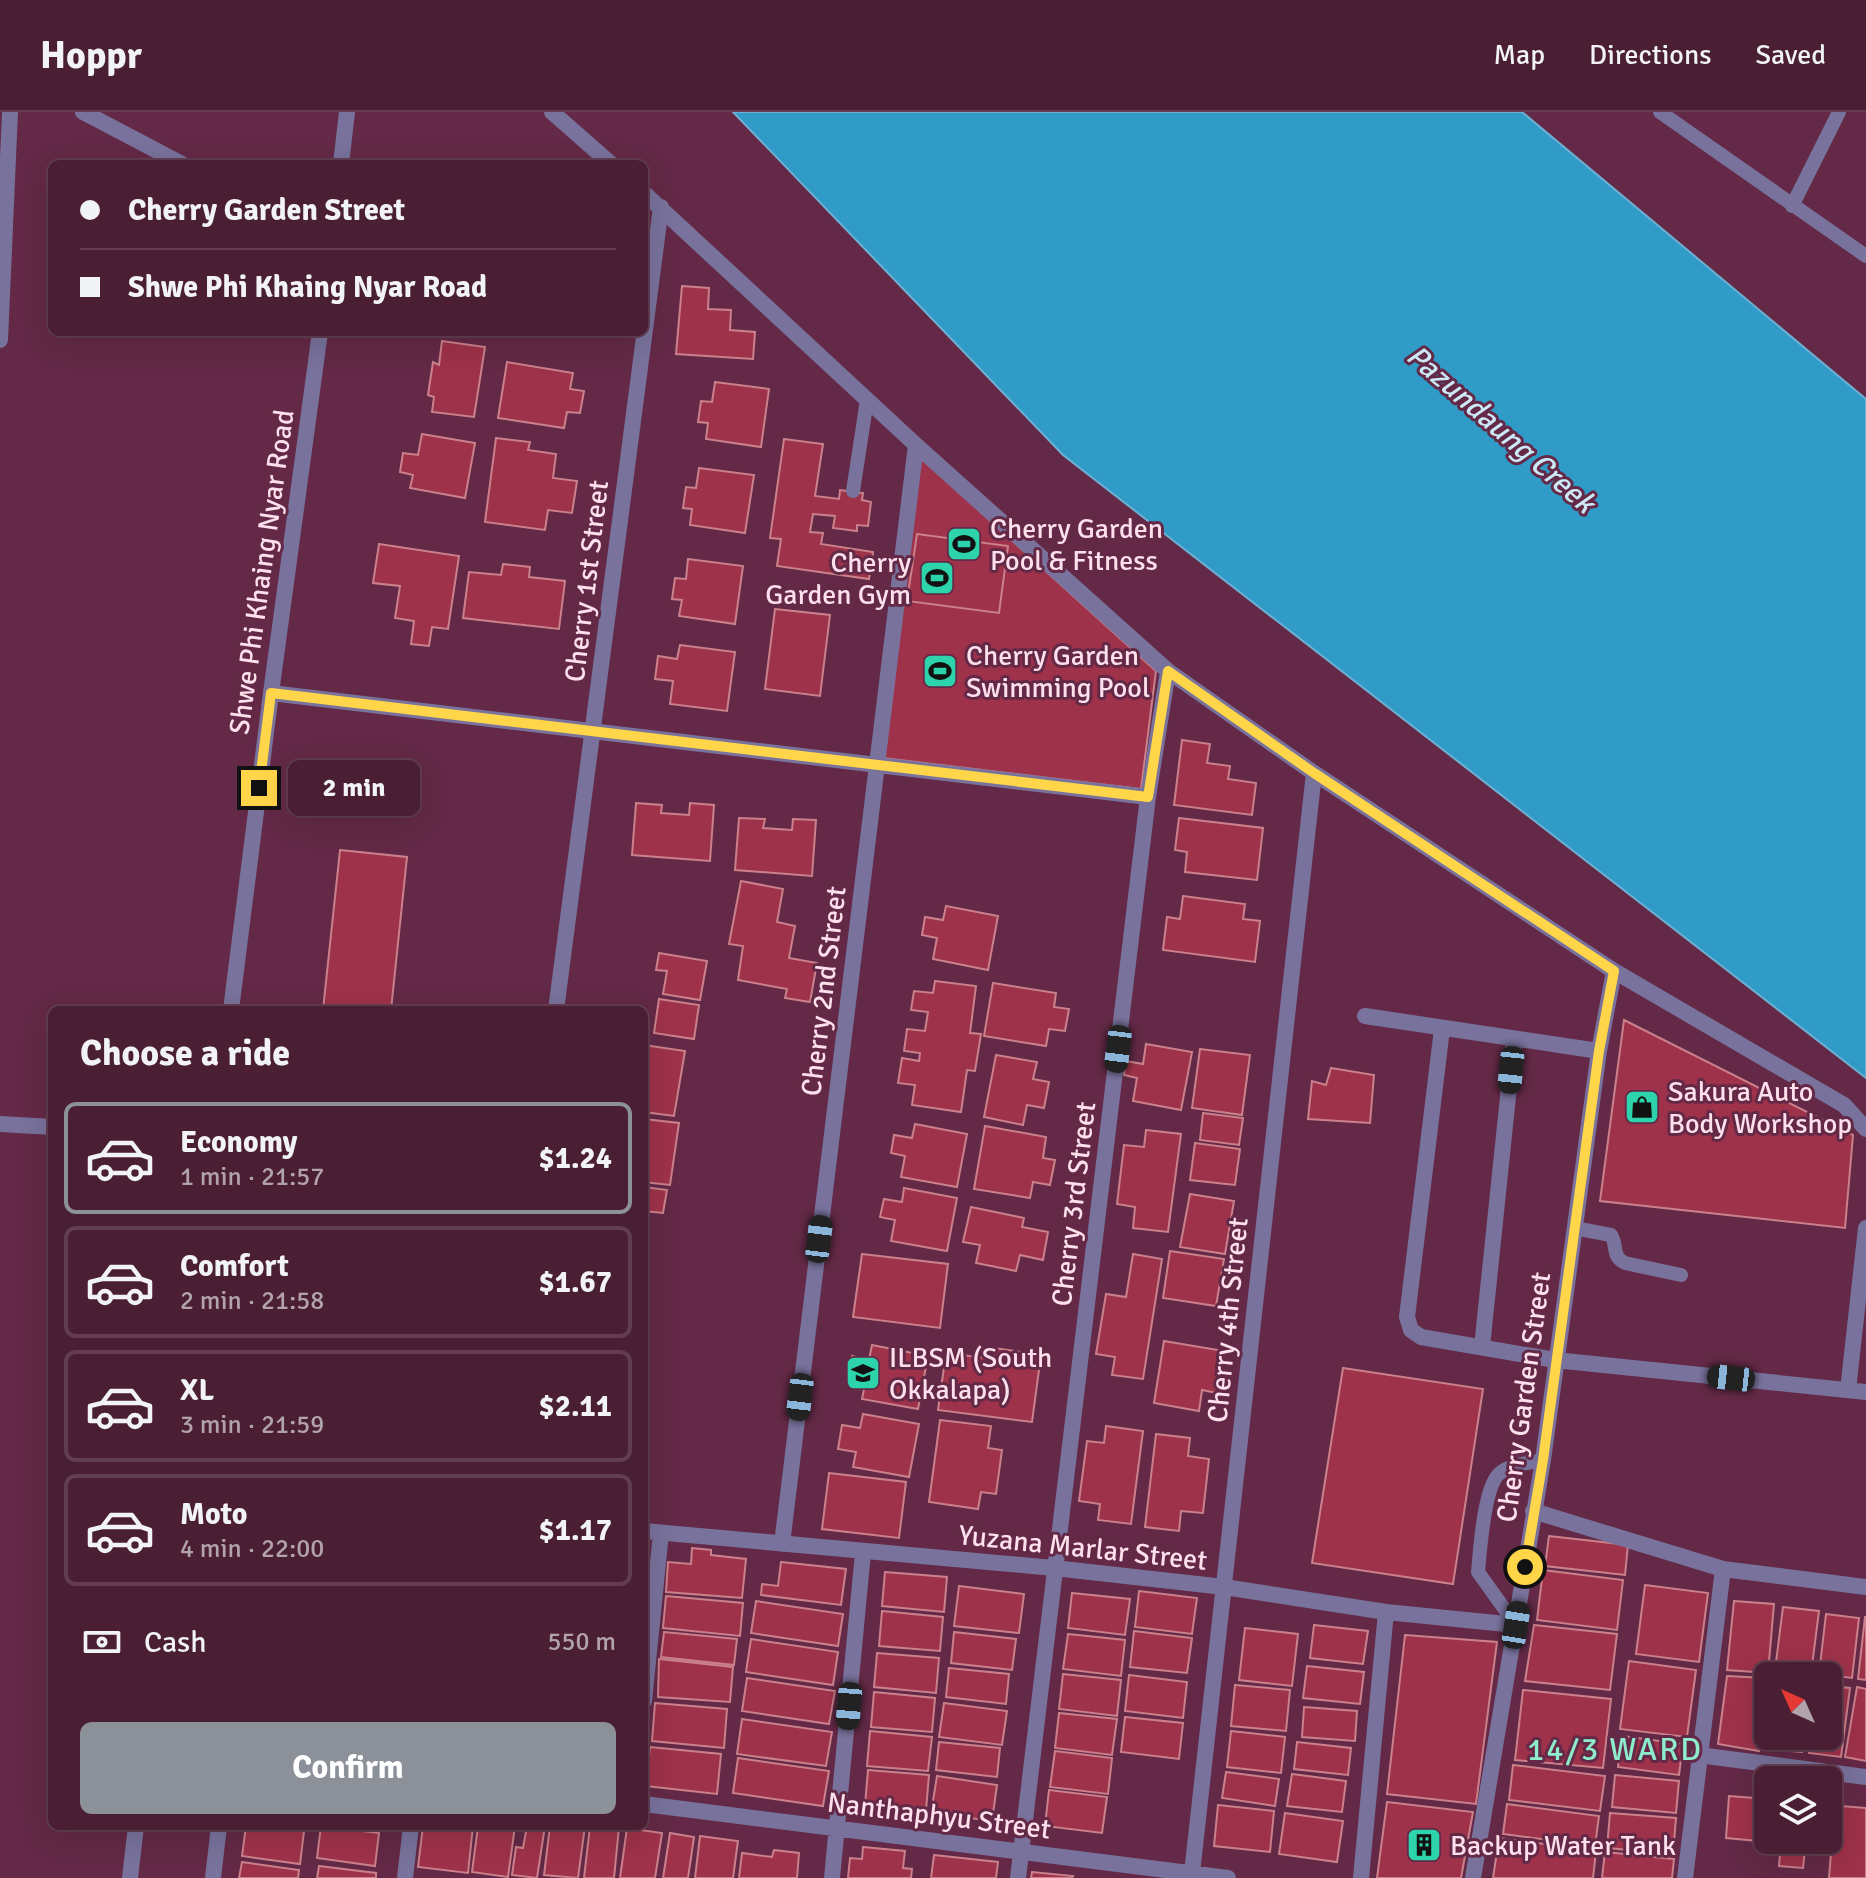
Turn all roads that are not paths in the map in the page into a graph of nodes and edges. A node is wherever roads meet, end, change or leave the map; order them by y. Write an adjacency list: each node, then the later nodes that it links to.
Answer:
1 (10, 112): 17 (street)
2 (83, 112): 7 (street)
3 (347, 112): 8 (street)
4 (552, 112): 9 (street)
5 (1660, 112): 11 (lane)
6 (1839, 112): 11 (lane)
7 (174, 160)
8 (341, 160)
9 (606, 160)
10 (648, 196): 12 (street)
11 (1792, 206): 13 (lane)
12 (661, 207): 14 (street, Cherry 1st Street); 18 (street)
13 (1866, 256)
14 (648, 306)
15 (319, 336): 22 (street, Shwe Phi Khaing Nyar Road)
16 (644, 336): 23 (street, Cherry 1st Street)
17 (0, 340)
18 (867, 400): 19 (street); 20 (lane)
19 (916, 445): 21 (street); 24 (street, Cherry 2nd Street)
20 (853, 491)
21 (1168, 671): 25 (street); 26 (street, Cherry 3rd Street)
22 (271, 693): 23 (street); 28 (street, Shwe Phi Khaing Nyar Road)
23 (592, 731): 24 (street); 29 (street, Cherry 1st Street)
24 (876, 765): 26 (street); 48 (street, Cherry 2nd Street)
25 (1314, 773): 27 (street); 52 (street, Cherry 4th Street)
26 (1148, 797): 50 (street, Cherry 3rd Street)
27 (1614, 971): 33 (street, Cherry Garden Street); 36 (street)
28 (232, 1006)
29 (557, 1006)
30 (1365, 1016): 31 (street)
31 (1442, 1029): 32 (street); 41 (street)
32 (1514, 1039): 33 (street); 41 (street)
33 (1599, 1051): 37 (street, Cherry Garden Street)
34 (0, 1124): 35 (street)
35 (48, 1127)
36 (1866, 1129)
37 (1574, 1228): 40 (lane); 42 (street, Cherry Garden Street)
38 (1866, 1228): 39 (street)
39 (1866, 1244): 43 (street)
40 (1681, 1275)
41 (1482, 1347): 42 (street)
42 (1555, 1360): 43 (street); 45 (street, Cherry Garden Street)
43 (1848, 1390): 44 (street)
44 (1866, 1392)
45 (1543, 1460): 46 (street, Cherry Garden Street); 56 (lane)
46 (1533, 1511): 51 (street); 56 (street, Cherry Garden Street)
47 (652, 1532): 48 (street, Yuzana Marlar Street); 55 (street)
48 (782, 1544): 49 (street, Yuzana Marlar Street)
49 (863, 1553): 50 (street, Yuzana Marlar Street); 60 (street)
50 (1055, 1561): 52 (street, Yuzana Marlar Street); 64 (street, Cherry 3rd Street)
51 (1723, 1569): 53 (street); 57 (street)
52 (1224, 1587): 54 (street, Yuzana Marlar Street); 65 (street, Cherry 4th Street)
53 (1866, 1587)
54 (1386, 1612): 56 (street, Yuzana Marlar Street); 72 (street)
55 (648, 1616)
56 (1516, 1625): 73 (street, Cherry Garden Street)
57 (1699, 1755): 58 (street); 74 (street)
58 (1866, 1777)
59 (648, 1804): 60 (street, Nanthaphyu Street)
60 (838, 1828): 64 (street, Nanthaphyu Street); 69 (street)
61 (136, 1830): 66 (street)
62 (219, 1830): 67 (street)
63 (411, 1830): 68 (street)
64 (1022, 1852): 65 (street, Nanthaphyu Street); 70 (street, Cherry 3rd Street)
65 (1192, 1873): 71 (street, Nanthaphyu Street)
66 (130, 1878)
67 (213, 1878)
68 (405, 1878)
69 (832, 1878)
70 (1018, 1878)
71 (1228, 1878)
72 (1361, 1878)
73 (1473, 1878)
74 (1685, 1878)

